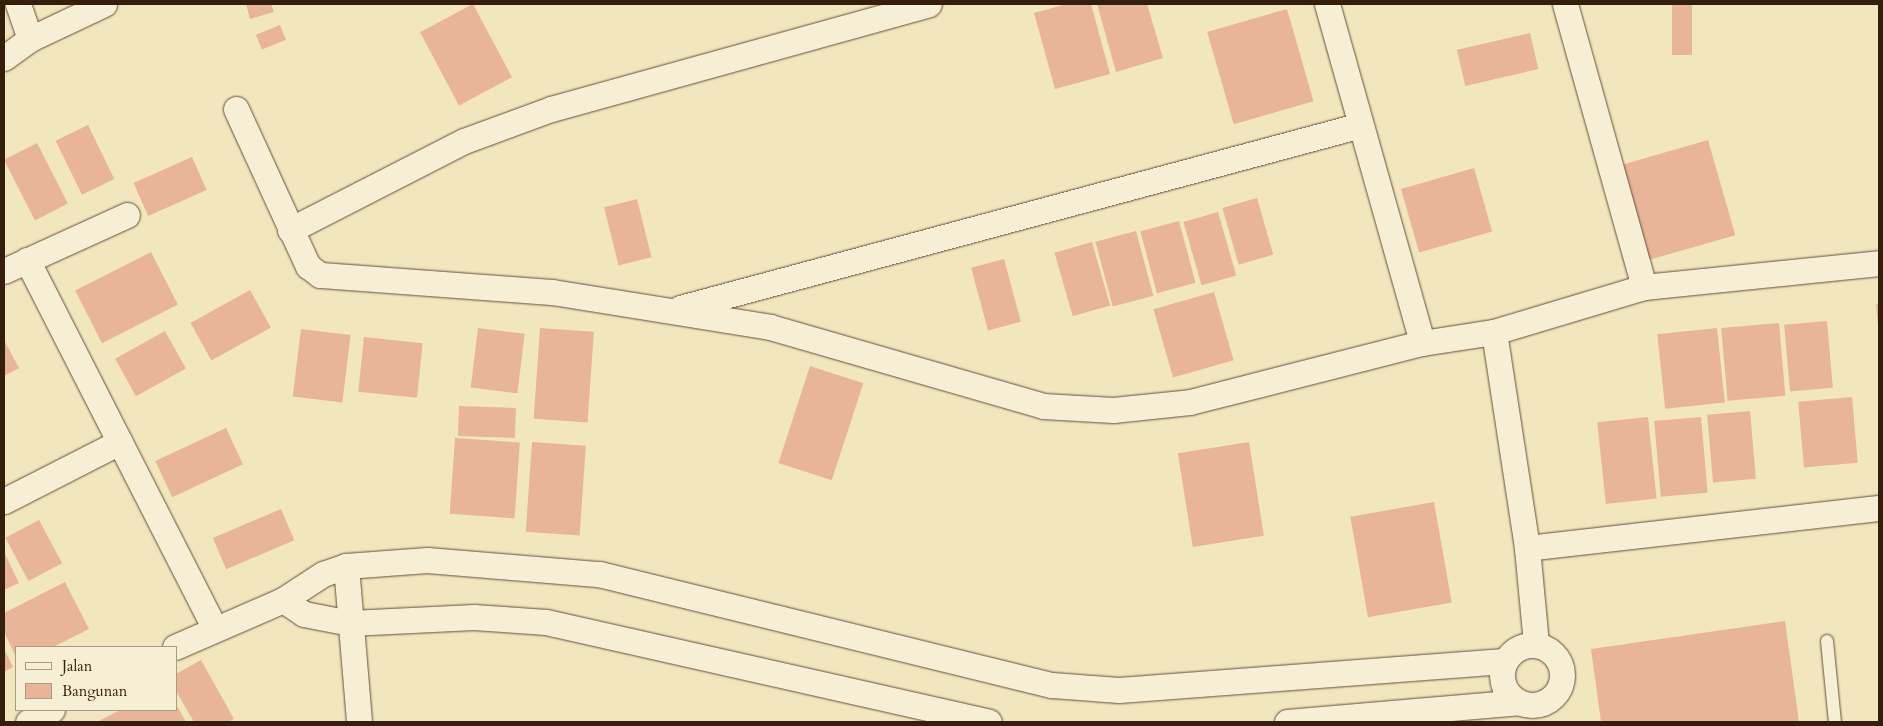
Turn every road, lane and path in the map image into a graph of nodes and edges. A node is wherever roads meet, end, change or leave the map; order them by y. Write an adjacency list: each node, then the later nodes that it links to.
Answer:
1 (18, 4): 6 (street)
2 (104, 4): 6 (street)
3 (929, 4): 11 (street)
4 (1327, 4): 9 (street)
5 (1565, 4): 15 (street)
6 (30, 40): 7 (street)
7 (4, 58)
8 (236, 109): 11 (street)
9 (1361, 125): 16 (street); 18 (street)
10 (127, 215): 12 (street)
11 (290, 230): 16 (street)
12 (27, 260): 14 (street); 19 (street)
13 (1879, 263): 15 (street)
14 (4, 271)
15 (1644, 287): 17 (street)
16 (672, 310): 18 (street)
17 (1494, 332): 18 (street); 22 (street)
18 (1422, 343)
19 (120, 442): 20 (street); 26 (street)
20 (4, 501)
21 (1879, 508): 22 (street)
22 (1527, 548): 28 (street)
23 (346, 566): 24 (street); 25 (street); 30 (street)
24 (283, 600): 25 (street); 26 (street)
25 (350, 623): 34 (street); 35 (street)
26 (214, 627): 29 (street)
27 (1827, 642): 37 (lane)
28 (1536, 644): 30 (street); 31 (street)
29 (177, 646)
30 (1504, 661): 31 (street)
31 (1534, 709): 36 (street)
32 (50, 711): 33 (street)
33 (28, 722)
34 (359, 722)
35 (989, 722)
36 (1287, 722)
37 (1835, 722)

